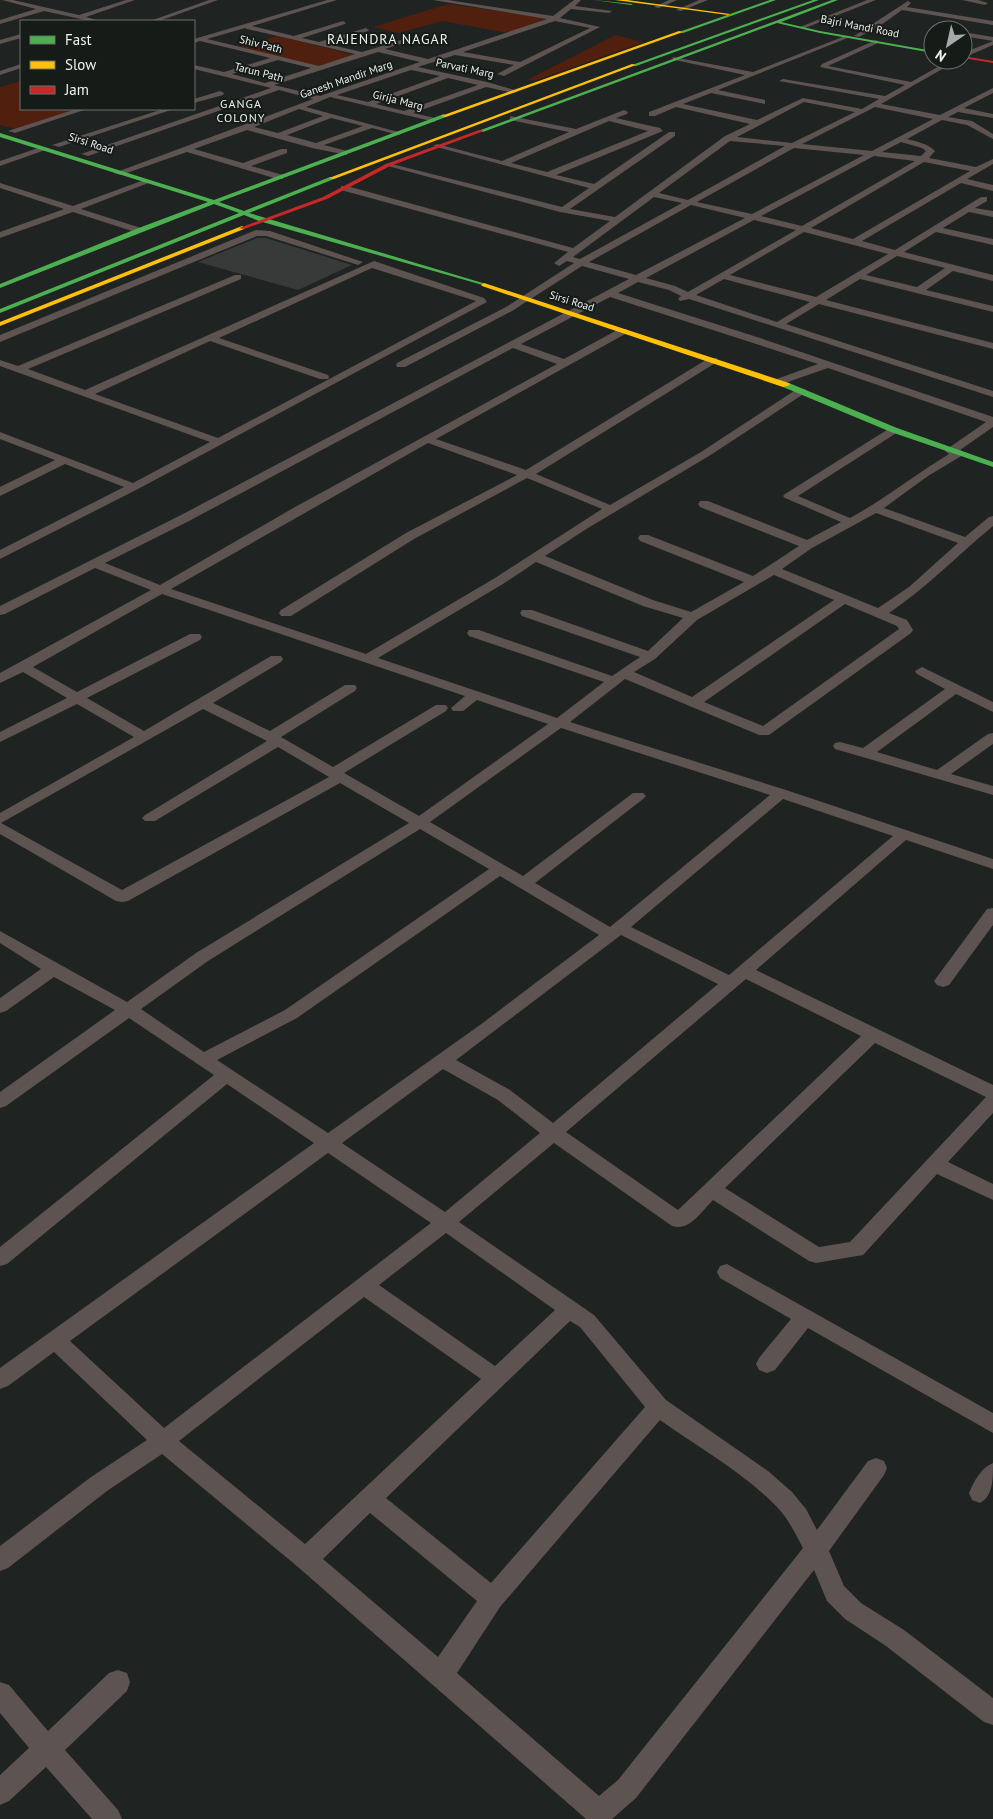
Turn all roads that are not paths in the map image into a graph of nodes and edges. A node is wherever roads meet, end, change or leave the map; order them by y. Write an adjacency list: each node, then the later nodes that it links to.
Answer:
1 (5, 0): 22 (street)
2 (129, 0): 25 (street)
3 (215, 0): 29 (street)
4 (334, 0): 35 (street)
5 (436, 0): 27 (street)
6 (578, 0): 18 (street, Ganesh Mandir Marg)
7 (595, 0): 19 (main road)
8 (617, 0): 19 (main road)
9 (704, 0): 20 (street)
10 (774, 0): 26 (main road)
11 (795, 0): 26 (main road)
12 (817, 0): 30 (main road)
13 (836, 0): 30 (main road)
14 (873, 0): 36 (street)
15 (912, 0): 21 (street)
16 (965, 0): 17 (street)
17 (984, 3)
18 (570, 6): 23 (street); 27 (street, Ganesh Mandir Marg)
19 (659, 6): 20 (main road, Bajri Mandi Road)
20 (678, 6): 26 (main road, Bajri Mandi Road)
21 (901, 8): 31 (street); 40 (street)
22 (44, 9): 25 (street); 32 (street)
23 (609, 10)
24 (993, 16): 31 (street)
25 (78, 17): 28 (street)
26 (741, 18): 30 (main road); 30 (main road, Bajri Mandi Road); 77 (main road); 145 (main road); 188 (main road)
27 (554, 19): 53 (street, Ganesh Mandir Marg); 60 (street)
28 (92, 20)
29 (156, 20)
30 (775, 21): 36 (main road, Bajri Mandi Road); 57 (main road)
31 (980, 21): 34 (street)
32 (0, 22)
33 (343, 23): 41 (street)
34 (993, 23)
35 (245, 27): 41 (street); 44 (street)
36 (808, 28): 40 (main road, Bajri Mandi Road)
37 (366, 30): 48 (street)
38 (13, 31): 45 (street)
39 (973, 36): 43 (street)
40 (852, 37): 46 (main road, Bajri Mandi Road); 49 (main road); 69 (street)
41 (294, 38): 48 (street)
42 (410, 39): 51 (street)
43 (993, 39)
44 (196, 40): 56 (street, Shiv Path)
45 (0, 42)
46 (876, 42): 50 (main road, Bajri Mandi Road); 73 (street)
47 (993, 43): 52 (street)
48 (320, 44): 54 (street)
49 (923, 48)
50 (923, 49)
51 (378, 50): 54 (street); 59 (street)
52 (973, 51)
53 (455, 53): 59 (street, Ganesh Mandir Marg); 60 (street)
54 (364, 54): 63 (street)
55 (973, 57): 58 (main road)
56 (277, 58): 63 (street, Shiv Path); 67 (street)
57 (675, 58): 69 (street); 98 (main road)
58 (993, 60)
59 (430, 62): 64 (street, Ganesh Mandir Marg)
60 (520, 64): 68 (street)
61 (20, 66): 66 (street)
62 (195, 67): 67 (street, Tarun Path)
63 (319, 68): 74 (street)
64 (411, 68): 70 (street, Parvati Marg); 80 (street, Ganesh Mandir Marg)
65 (937, 70): 73 (street)
66 (0, 73)
67 (225, 74): 74 (street, Tarun Path)
68 (501, 74)
69 (754, 74): 78 (street)
70 (448, 76): 72 (street, Parvati Marg); 85 (street)
71 (784, 81): 82 (street)
72 (487, 84): 77 (street, Parvati Marg); 94 (street)
73 (912, 84): 82 (street)
74 (265, 85): 75 (street, Tarun Path)
75 (279, 88): 81 (street, Tarun Path); 124 (street)
76 (993, 90): 89 (street)
77 (514, 91): 101 (main road)
78 (711, 91): 84 (street); 87 (street)
79 (220, 93): 83 (street)
80 (329, 95): 81 (street, Ganesh Mandir Marg); 85 (street, Girija Marg)
81 (320, 98): 88 (street, Ganesh Mandir Marg)
82 (886, 98): 86 (street)
83 (195, 101)
84 (762, 102)
85 (369, 104): 94 (street, Girija Marg)
86 (874, 104): 92 (street); 99 (street)
87 (677, 105): 95 (street); 102 (street)
88 (298, 107): 96 (street); 104 (street, Ganesh Mandir Marg)
89 (956, 109): 97 (street); 99 (street)
90 (80, 110): 107 (street)
91 (167, 110): 115 (street)
92 (862, 111): 102 (street); 116 (street)
93 (624, 112): 100 (street)
94 (406, 113): 101 (street, Girija Marg)
95 (652, 114)
96 (331, 116): 103 (street); 111 (street)
97 (993, 116)
98 (513, 118): 108 (street); 118 (main road)
99 (940, 118): 112 (street); 114 (street)
100 (610, 119): 106 (street); 108 (street)
101 (432, 120): 109 (main road)
102 (758, 123): 113 (street)
103 (371, 126): 109 (street); 117 (street)
104 (246, 127): 111 (street); 120 (street, Ganesh Mandir Marg)
105 (0, 128): 107 (main road, Sirsi Road)
106 (657, 130): 133 (street); 138 (street)
107 (12, 131): 115 (main road, Sirsi Road)
108 (578, 132): 127 (street)
109 (398, 133): 122 (main road)
110 (0, 135): 119 (main road, Sirsi Road)
111 (278, 136): 117 (street)
112 (993, 137)
113 (728, 138): 116 (street); 144 (street)
114 (900, 139): 123 (street); 125 (street)
115 (56, 145): 124 (main road, Sirsi Road)
116 (793, 145): 123 (street); 149 (street)
117 (315, 146): 122 (street)
118 (437, 146): 127 (street); 129 (main road)
119 (44, 149): 128 (street); 132 (main road, Sirsi Road)
120 (186, 149): 130 (street); 132 (street, Ganesh Mandir Marg)
121 (284, 152): 130 (street)
122 (344, 153): 134 (main road)
123 (873, 153): 125 (street); 155 (street)
124 (85, 154): 132 (main road, Sirsi Road)
125 (922, 159): 131 (street); 159 (street)
126 (993, 161): 131 (street)
127 (503, 163): 133 (street)
128 (0, 164)
129 (388, 165): 140 (main road); 153 (street)
130 (243, 166): 134 (street)
131 (978, 170): 135 (street)
132 (124, 171): 136 (main road, Sirsi Road); 139 (main road, Sirsi Road)
133 (548, 175): 138 (street)
134 (280, 177): 145 (main road)
135 (959, 180): 141 (street); 163 (street)
136 (147, 182): 139 (main road, Sirsi Road); 151 (street)
137 (0, 184): 142 (street)
138 (594, 187): 153 (street)
139 (171, 188): 143 (main road, Sirsi Road)
140 (344, 188): 150 (main road); 165 (street)
141 (993, 188)
142 (18, 191): 146 (street); 151 (street)
143 (187, 193): 145 (main road); 148 (main road, Sirsi Road)
144 (653, 194): 149 (street); 157 (street)
145 (249, 195): 148 (main road); 182 (main road)
146 (0, 197)
147 (984, 199): 152 (street)
148 (215, 202): 156 (main road, Sirsi Road); 161 (main road)
149 (691, 203): 155 (street); 170 (street)
150 (297, 208): 156 (main road); 158 (main road)
151 (74, 209): 161 (street); 162 (street)
152 (968, 209): 154 (street); 160 (street)
153 (563, 210): 157 (street)
154 (993, 214)
155 (753, 217): 159 (street); 176 (street)
156 (261, 220): 158 (main road, Sirsi Road); 191 (main road)
157 (616, 220): 165 (street)
158 (290, 228): 168 (main road, Sirsi Road)
159 (802, 229): 163 (street); 173 (street)
160 (935, 229): 164 (street); 166 (street)
161 (138, 230): 178 (main road)
162 (0, 236)
163 (855, 242): 166 (street)
164 (993, 242)
165 (573, 251): 167 (street)
166 (895, 254): 171 (street); 174 (street)
167 (564, 258): 170 (street); 172 (street)
168 (373, 260): 169 (street); 183 (main road, Sirsi Road); 194 (street); 214 (street)
169 (358, 262): 195 (street); 208 (street)
170 (582, 262): 172 (street); 176 (street)
171 (952, 268): 177 (street); 179 (street)
172 (565, 272): 183 (street)
173 (722, 276): 181 (street); 184 (street)
174 (859, 276): 179 (street); 184 (street)
175 (238, 277): 203 (street)
176 (637, 278): 180 (street); 181 (street)
177 (993, 278)
178 (2, 284)
179 (918, 291): 186 (street)
180 (609, 293): 187 (street); 189 (street)
181 (688, 296): 185 (street); 187 (street)
182 (0, 299)
183 (524, 299): 189 (main road, Sirsi Road); 202 (street)
184 (817, 301): 192 (street); 197 (street)
185 (716, 305): 190 (street); 192 (street)
186 (993, 309)
187 (663, 310): 190 (street)
188 (0, 311)
189 (570, 314): 193 (main road, Sirsi Road); 196 (street)
190 (689, 318): 201 (street)
191 (0, 324)
192 (778, 325): 209 (street)
193 (623, 331): 198 (main road, Sirsi Road); 200 (street)
194 (210, 338): 205 (street); 208 (street)
195 (0, 339)
196 (513, 345): 200 (street); 232 (street)
197 (993, 346)
198 (713, 360): 206 (main road, Sirsi Road); 219 (street)
199 (0, 363): 203 (street)
200 (565, 363): 213 (street)
201 (826, 365): 206 (street); 210 (street)
202 (401, 366)
203 (20, 369): 208 (street)
204 (0, 372): 214 (street)
205 (324, 377)
206 (778, 382): 207 (main road, Sirsi Road)
207 (801, 391): 211 (main road, Sirsi Road); 223 (street)
208 (83, 392): 214 (street)
209 (993, 394)
210 (993, 422): 215 (street)
211 (894, 430): 215 (main road, Sirsi Road); 226 (street)
212 (0, 435): 216 (street)
213 (426, 439): 219 (street); 235 (street)
214 (214, 445): 220 (street)
215 (955, 452): 217 (main road, Sirsi Road); 218 (main road, Sirsi Road); 224 (street)
216 (64, 460): 220 (street); 221 (street)
217 (993, 465)
218 (993, 471)
219 (527, 474): 223 (street); 239 (street)
220 (134, 487): 230 (street)
221 (0, 492)
222 (704, 504): 229 (street)
223 (611, 509): 231 (street)
224 (875, 509): 226 (street); 228 (street)
225 (993, 520): 228 (street)
226 (850, 522): 229 (street)
227 (644, 538): 234 (street)
228 (966, 542): 240 (street)
229 (808, 545): 233 (street)
230 (0, 555)
231 (535, 557): 241 (street); 246 (street)
232 (94, 564): 235 (street); 237 (street)
233 (773, 570): 234 (street); 236 (street)
234 (753, 581): 241 (street)
235 (160, 589): 246 (street); 247 (street)
236 (844, 598): 240 (street); 255 (street)
237 (0, 611)
238 (527, 612): 244 (street)
239 (286, 613)
240 (880, 613): 255 (street)
241 (692, 617): 244 (street)
242 (474, 633): 250 (street)
243 (194, 637): 254 (street)
244 (650, 656): 250 (street)
245 (276, 659): 256 (street)
246 (368, 659): 253 (street)
247 (23, 667): 249 (street); 254 (street)
248 (922, 671): 252 (street)
249 (2, 676)
250 (619, 677): 255 (street); 260 (street)
251 (350, 688): 264 (street)
252 (955, 688): 259 (street); 266 (street)
253 (475, 695): 258 (street); 260 (street)
254 (77, 697): 261 (street); 263 (street)
255 (694, 702)
256 (203, 703): 261 (street); 264 (street)
257 (441, 708): 267 (street)
258 (458, 708)
259 (993, 708)
260 (559, 723): 270 (street); 274 (street)
261 (143, 736): 273 (street)
262 (993, 737): 268 (street)
263 (0, 738)
264 (274, 739): 267 (street); 272 (street)
265 (840, 746): 266 (street)
266 (866, 753): 268 (street)
267 (337, 775): 274 (street); 275 (street)
268 (940, 775): 269 (street)
269 (993, 791)
270 (781, 793): 276 (street); 281 (street)
271 (638, 796): 279 (street)
272 (150, 818)
273 (0, 819)
274 (419, 822): 278 (street); 287 (street)
275 (0, 828)
276 (904, 834): 277 (street); 284 (street)
277 (993, 864)
278 (500, 869): 279 (street); 289 (street)
279 (524, 883): 281 (street)
280 (993, 913): 285 (street)
281 (615, 932): 284 (street); 290 (street)
282 (0, 936): 283 (street)
283 (53, 969): 286 (street); 287 (street)
284 (737, 977): 288 (street); 295 (street)
285 (943, 981)
286 (0, 1008)
287 (128, 1010): 289 (street); 293 (street)
288 (873, 1034): 292 (street); 298 (street)
289 (203, 1060): 291 (street)
290 (441, 1060): 295 (street); 296 (street)
291 (226, 1075): 296 (street); 301 (street)
292 (993, 1093)
293 (0, 1101)
294 (993, 1101): 297 (street)
295 (553, 1134): 298 (street); 300 (street)
296 (326, 1142): 300 (street); 306 (street)
297 (935, 1164): 298 (street); 299 (street)
298 (711, 1190)
299 (993, 1192)
300 (445, 1223): 303 (street); 304 (street)
301 (0, 1258)
302 (727, 1272): 305 (street)
303 (364, 1286): 308 (street); 312 (street)
304 (569, 1308): 308 (street); 310 (street)
305 (805, 1317): 307 (street); 311 (street)
306 (55, 1340): 309 (street); 312 (street)
307 (767, 1364)
308 (496, 1378): 316 (street)
309 (0, 1380)
310 (658, 1407): 317 (street); 320 (street)
311 (993, 1424)
312 (163, 1441): 318 (street); 319 (street)
313 (876, 1468): 317 (street)
314 (993, 1472): 315 (street)
315 (980, 1492)
316 (370, 1498): 318 (street); 320 (street)
317 (816, 1550): 324 (street); 327 (street)
318 (306, 1559): 321 (street)
319 (0, 1560)
320 (492, 1599): 321 (street)
321 (441, 1675): 327 (street)
322 (118, 1682): 325 (street)
323 (0, 1694): 325 (street)
324 (993, 1713)
325 (47, 1749): 326 (street); 328 (street)
326 (0, 1792)
327 (597, 1816)
328 (109, 1819)

